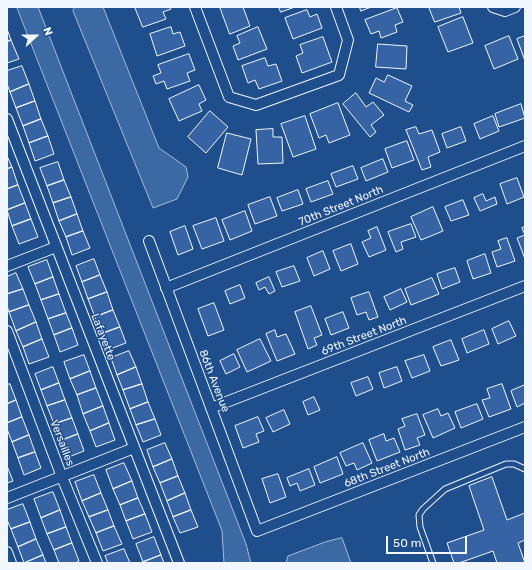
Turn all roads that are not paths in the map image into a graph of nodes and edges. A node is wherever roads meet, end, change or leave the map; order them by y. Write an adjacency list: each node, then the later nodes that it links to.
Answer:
1 (195, 7): 2 (street)
2 (336, 7)
3 (492, 7): 4 (street)
4 (515, 7)
5 (7, 119): 8 (street, Lafayette)
6 (524, 148): 11 (street, 70th Street North)
7 (148, 241): 11 (street, 86th Avenue)
8 (56, 247): 9 (street); 15 (street, Lafayette)
9 (7, 266)
10 (525, 286): 13 (street, 69th Street North)
11 (166, 288): 13 (street, 86th Avenue)
12 (7, 332): 17 (street, Versailles)
13 (211, 408): 19 (street, 86th Avenue)
14 (525, 427): 19 (street, 68th Street North)
15 (134, 448): 17 (street); 23 (street, Lafayette)
16 (525, 469): 24 (lane)
17 (62, 477): 18 (street); 22 (street, Versailles)
18 (7, 498)
19 (257, 530)
20 (7, 552): 21 (street)
21 (11, 563)
22 (97, 563)
23 (179, 563)
24 (433, 563)

